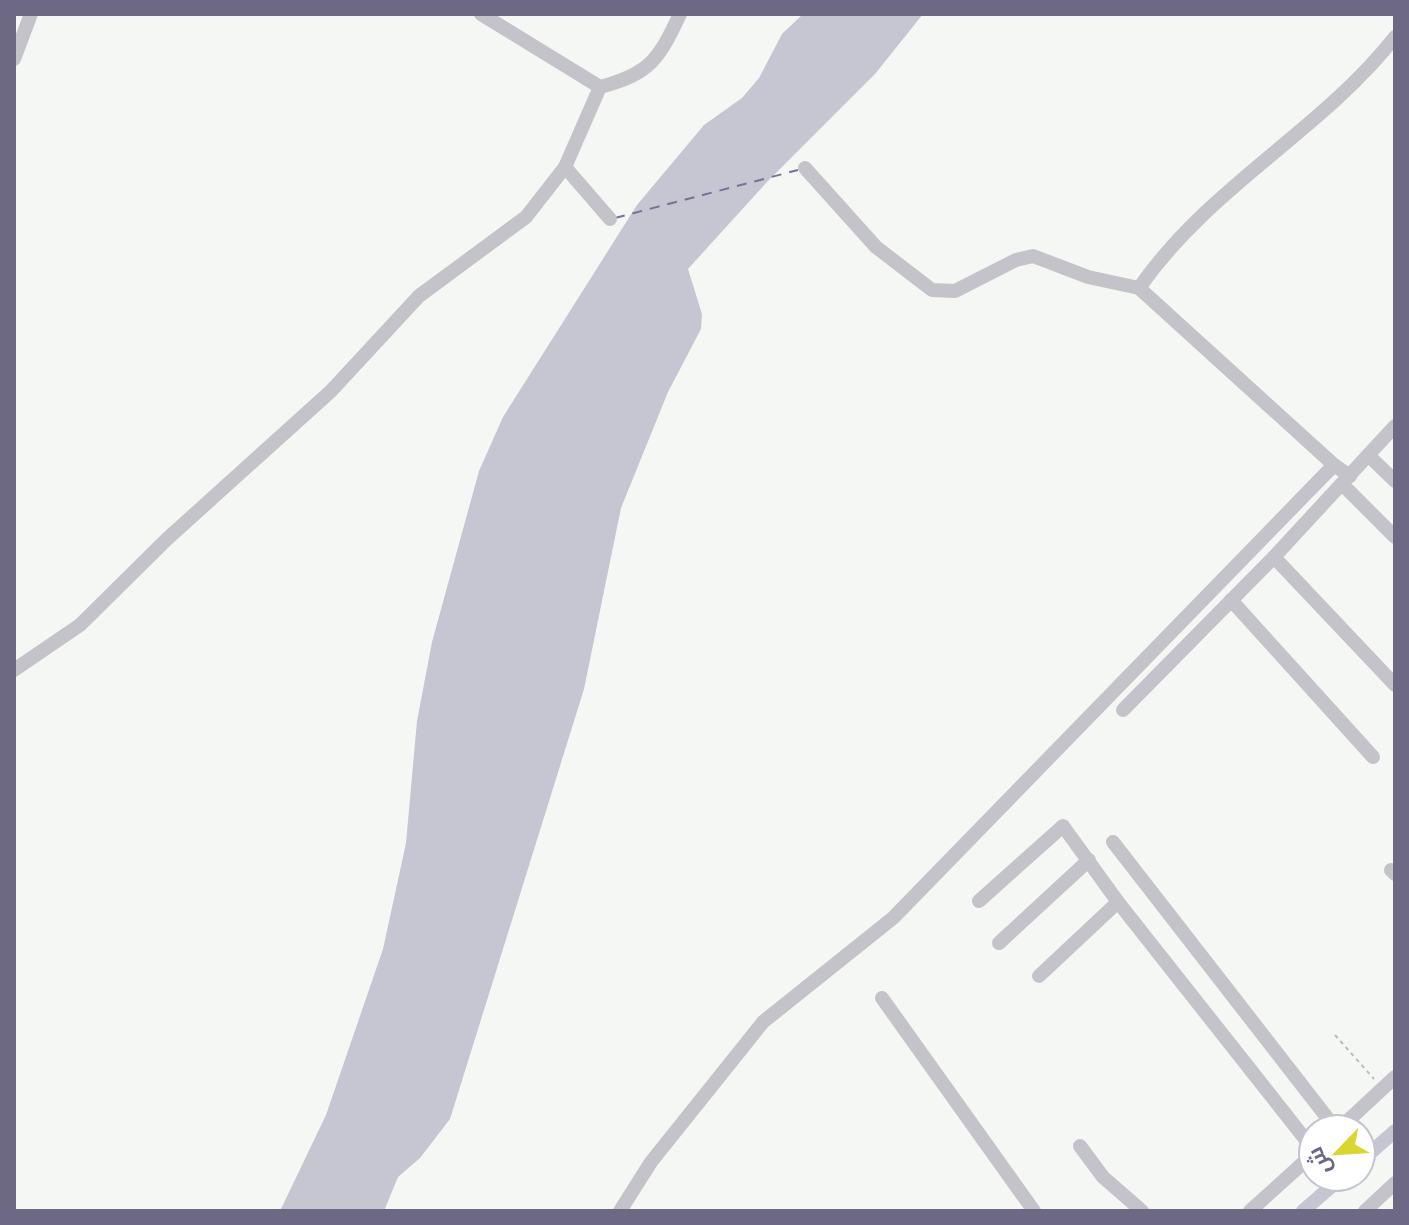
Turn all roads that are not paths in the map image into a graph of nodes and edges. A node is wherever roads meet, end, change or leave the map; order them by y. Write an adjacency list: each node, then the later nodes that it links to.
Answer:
1 (31, 14): 5 (street)
2 (481, 14): 6 (street)
3 (680, 14): 6 (street)
4 (1395, 37): 10 (street)
5 (14, 59)
6 (600, 87): 7 (street)
7 (565, 167): 9 (street); 19 (street)
8 (805, 168): 10 (street)
9 (610, 219)
10 (1139, 288): 13 (street)
11 (1395, 426): 12 (street)
12 (1368, 455): 14 (street); 15 (street)
13 (1334, 465): 14 (street); 38 (street)
14 (1346, 480): 16 (street); 17 (street)
15 (1395, 481)
16 (1395, 537)
17 (1274, 557): 18 (street); 20 (street)
18 (1231, 600): 21 (street); 22 (street)
19 (14, 670)
20 (1395, 685)
21 (1123, 710)
22 (1373, 757)
23 (1113, 842): 31 (street)
24 (1089, 860): 25 (street); 26 (street); 27 (street)
25 (979, 901)
26 (1118, 902): 28 (street); 33 (street)
27 (999, 943)
28 (1039, 976)
29 (882, 998): 39 (street)
30 (1395, 1077): 32 (street)
31 (1325, 1113)
32 (1356, 1113)
33 (1297, 1131)
34 (1080, 1146): 40 (street)
35 (1297, 1166): 41 (street)
36 (1395, 1183): 37 (street)
37 (1389, 1196): 42 (street)
38 (620, 1211)
39 (1034, 1211)
40 (1142, 1211)
41 (1250, 1211)
42 (1365, 1211)

